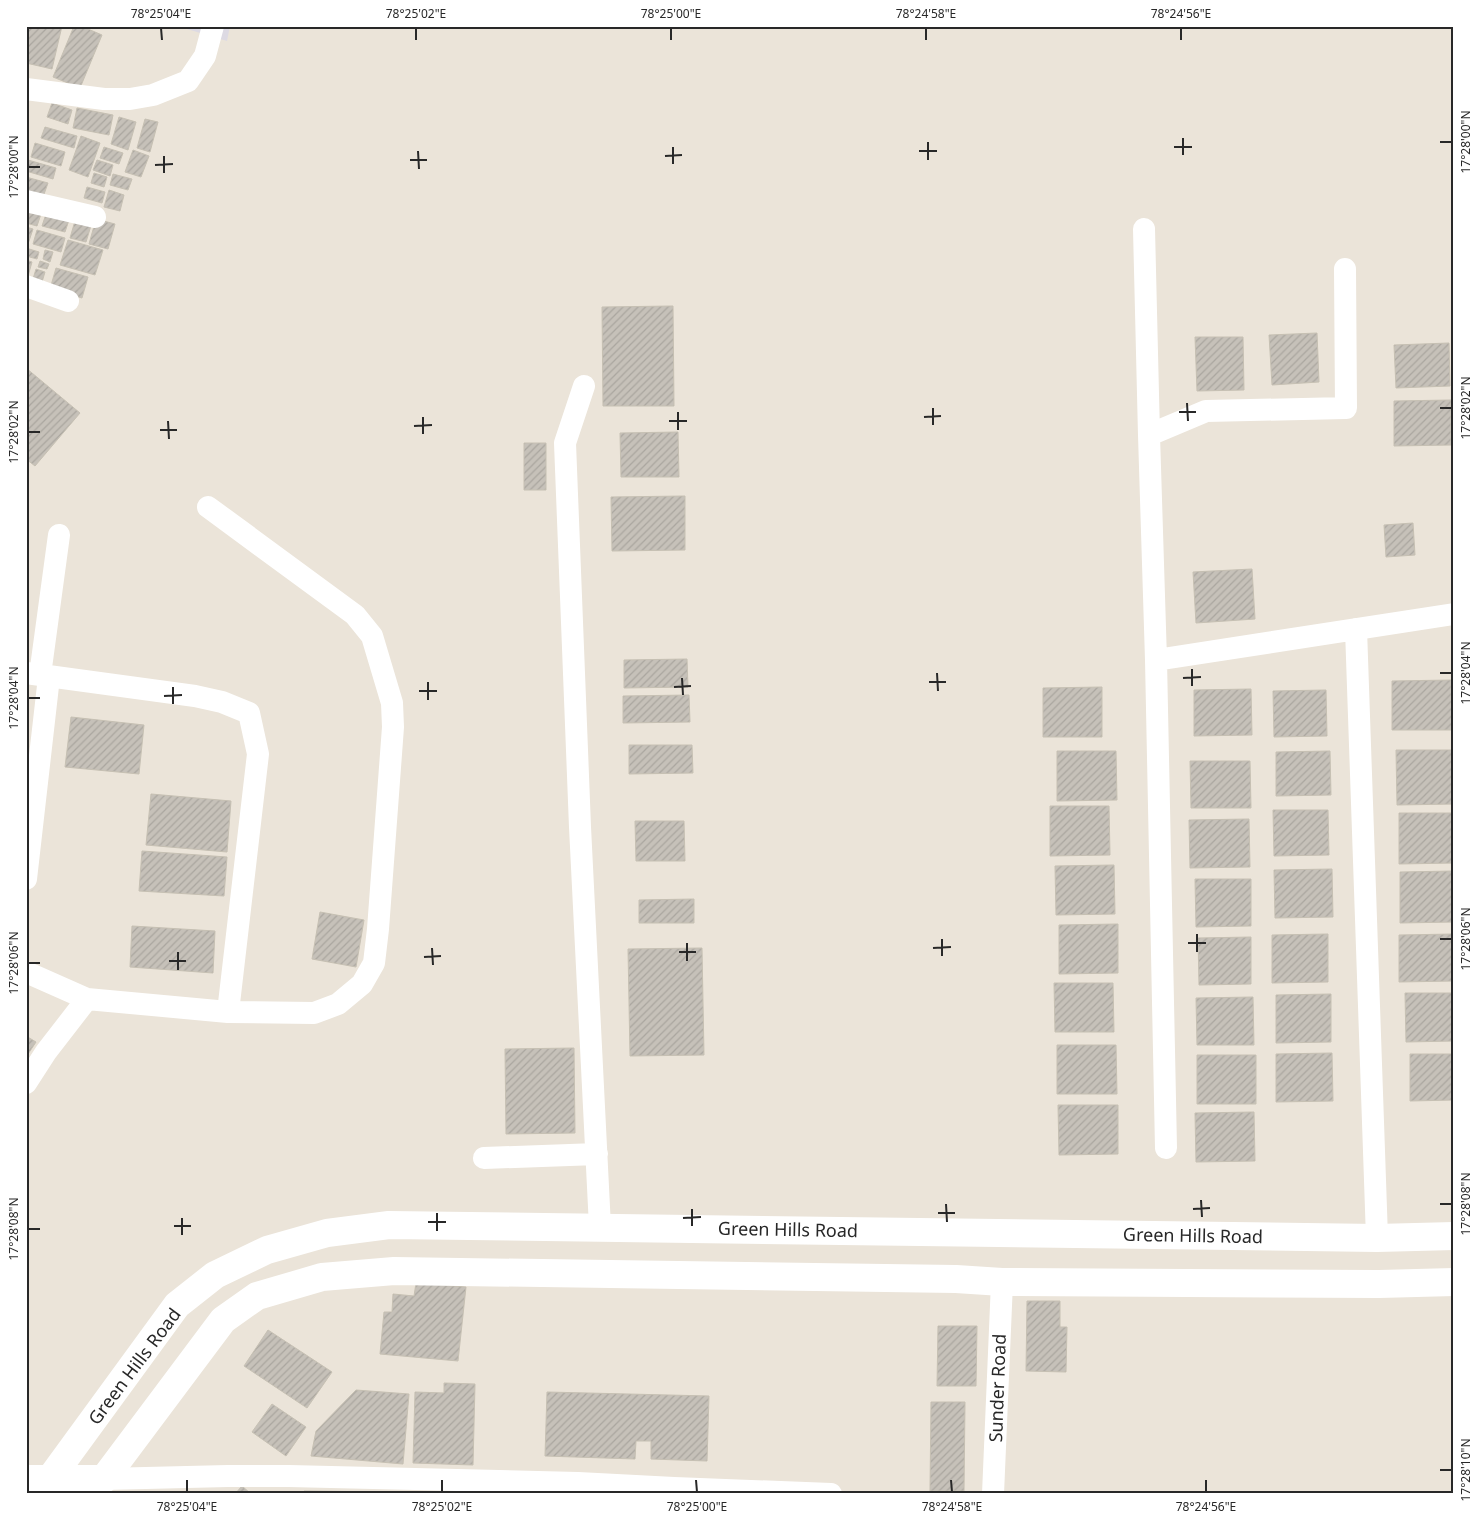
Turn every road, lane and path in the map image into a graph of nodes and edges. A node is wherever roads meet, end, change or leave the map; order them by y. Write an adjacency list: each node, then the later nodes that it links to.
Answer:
1 (213, 26): 2 (street)
2 (26, 89)
3 (26, 201): 4 (street)
4 (95, 217)
5 (1144, 229): 10 (street)
6 (1345, 269): 10 (street)
7 (26, 286): 8 (street)
8 (68, 301)
9 (584, 386): 23 (street)
10 (1149, 435): 15 (street)
11 (208, 507): 20 (street)
12 (59, 535): 16 (street)
13 (1454, 614): 14 (street)
14 (1356, 629): 15 (street); 27 (street)
15 (1156, 660): 22 (street)
16 (38, 675): 17 (street); 20 (street)
17 (26, 879)
18 (26, 972): 19 (street)
19 (87, 999): 20 (street); 21 (street)
20 (228, 1012)
21 (26, 1082)
22 (1166, 1148)
23 (597, 1154): 24 (street); 25 (street)
24 (484, 1158)
25 (600, 1227): 27 (street, Green Hills Road); 31 (street, Green Hills Road)
26 (1454, 1236): 27 (street, Green Hills Road)
27 (1377, 1238)
28 (1002, 1282): 29 (street); 32 (street); 37 (street, Sunder Road)
29 (1454, 1282)
30 (228, 1476): 32 (street); 33 (street); 35 (street)
31 (38, 1484): 32 (street)
32 (98, 1486)
33 (578, 1488): 34 (street)
34 (799, 1493): 36 (street)
35 (210, 1494)
36 (831, 1494)
37 (993, 1494)

